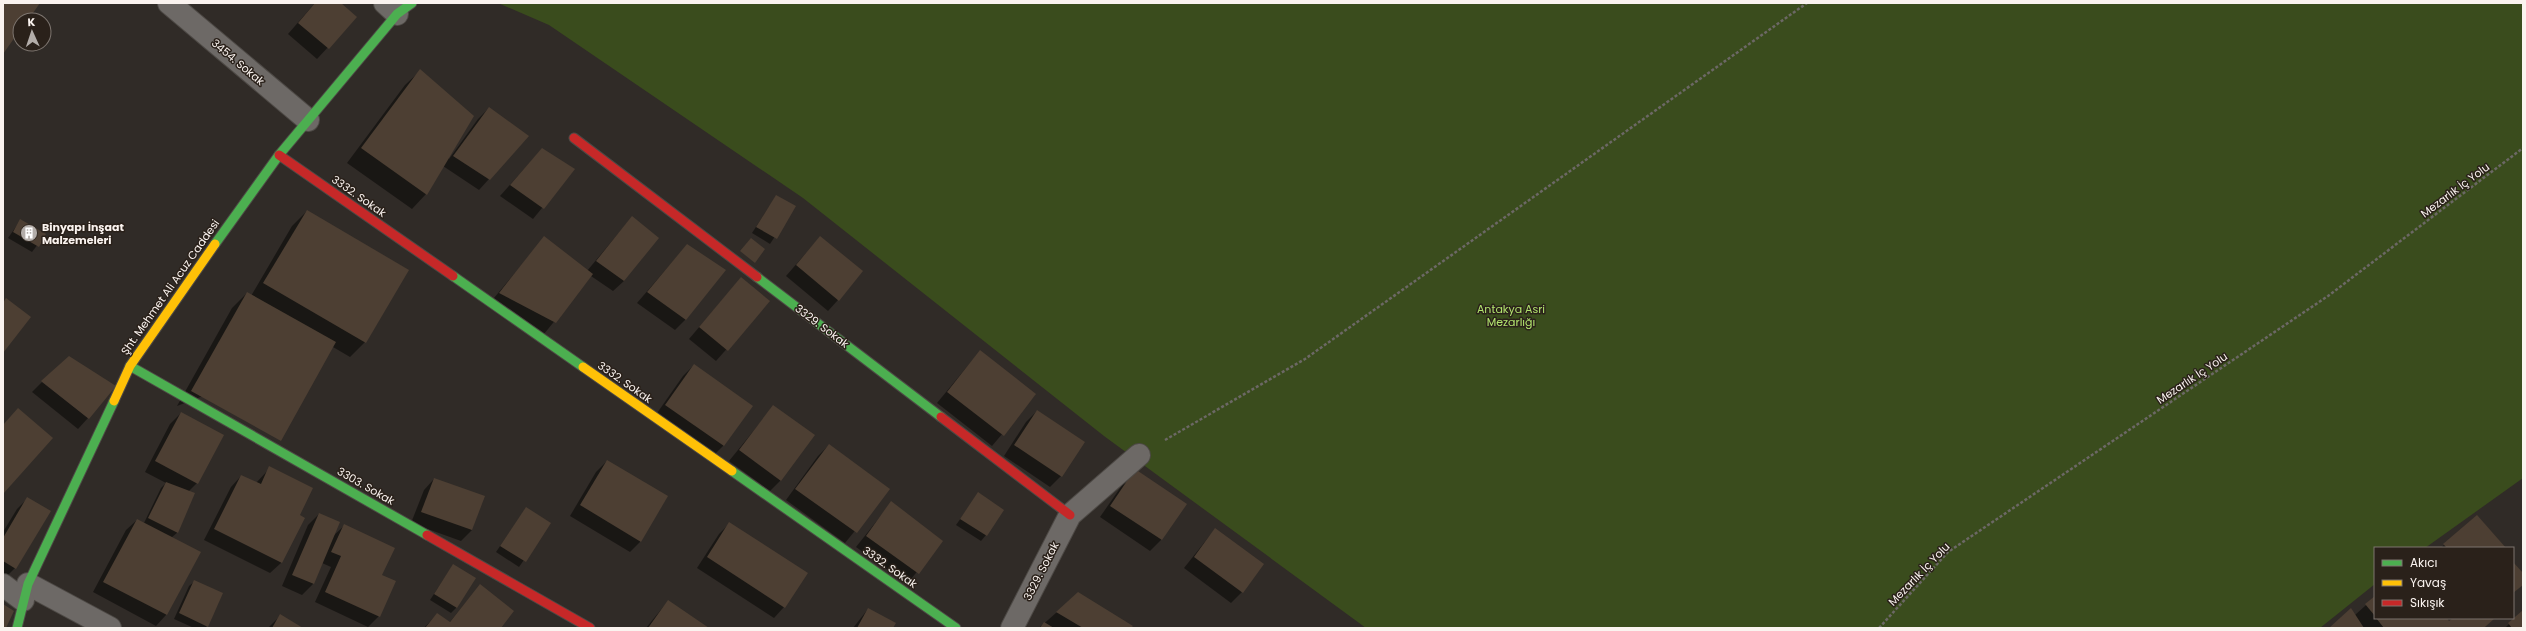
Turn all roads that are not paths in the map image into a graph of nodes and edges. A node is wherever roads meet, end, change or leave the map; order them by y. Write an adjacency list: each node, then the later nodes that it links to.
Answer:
1 (169, 3): 3 (street, 3454. Sokak)
2 (398, 7): 3 (street, Şht. Mehmet Ali Acuz Caddesi)
3 (308, 120): 5 (street, Şht. Mehmet Ali Acuz Caddesi)
4 (574, 138): 8 (street, 3329. Sokak)
5 (279, 155): 6 (street, Şht. Mehmet Ali Acuz Caddesi); 14 (street, 3332. Sokak)
6 (130, 366): 10 (street, Şht. Mehmet Ali Acuz Caddesi); 13 (street, 3303. Sokak)
7 (1139, 454): 8 (street, 3329. Sokak)
8 (1070, 515): 15 (street, 3329. Sokak)
9 (3, 585): 10 (street)
10 (25, 592): 11 (street, Şht. Mehmet Ali Acuz Caddesi); 12 (street)
11 (17, 628)
12 (110, 628)
13 (590, 628)
14 (956, 628)
15 (1012, 628)

